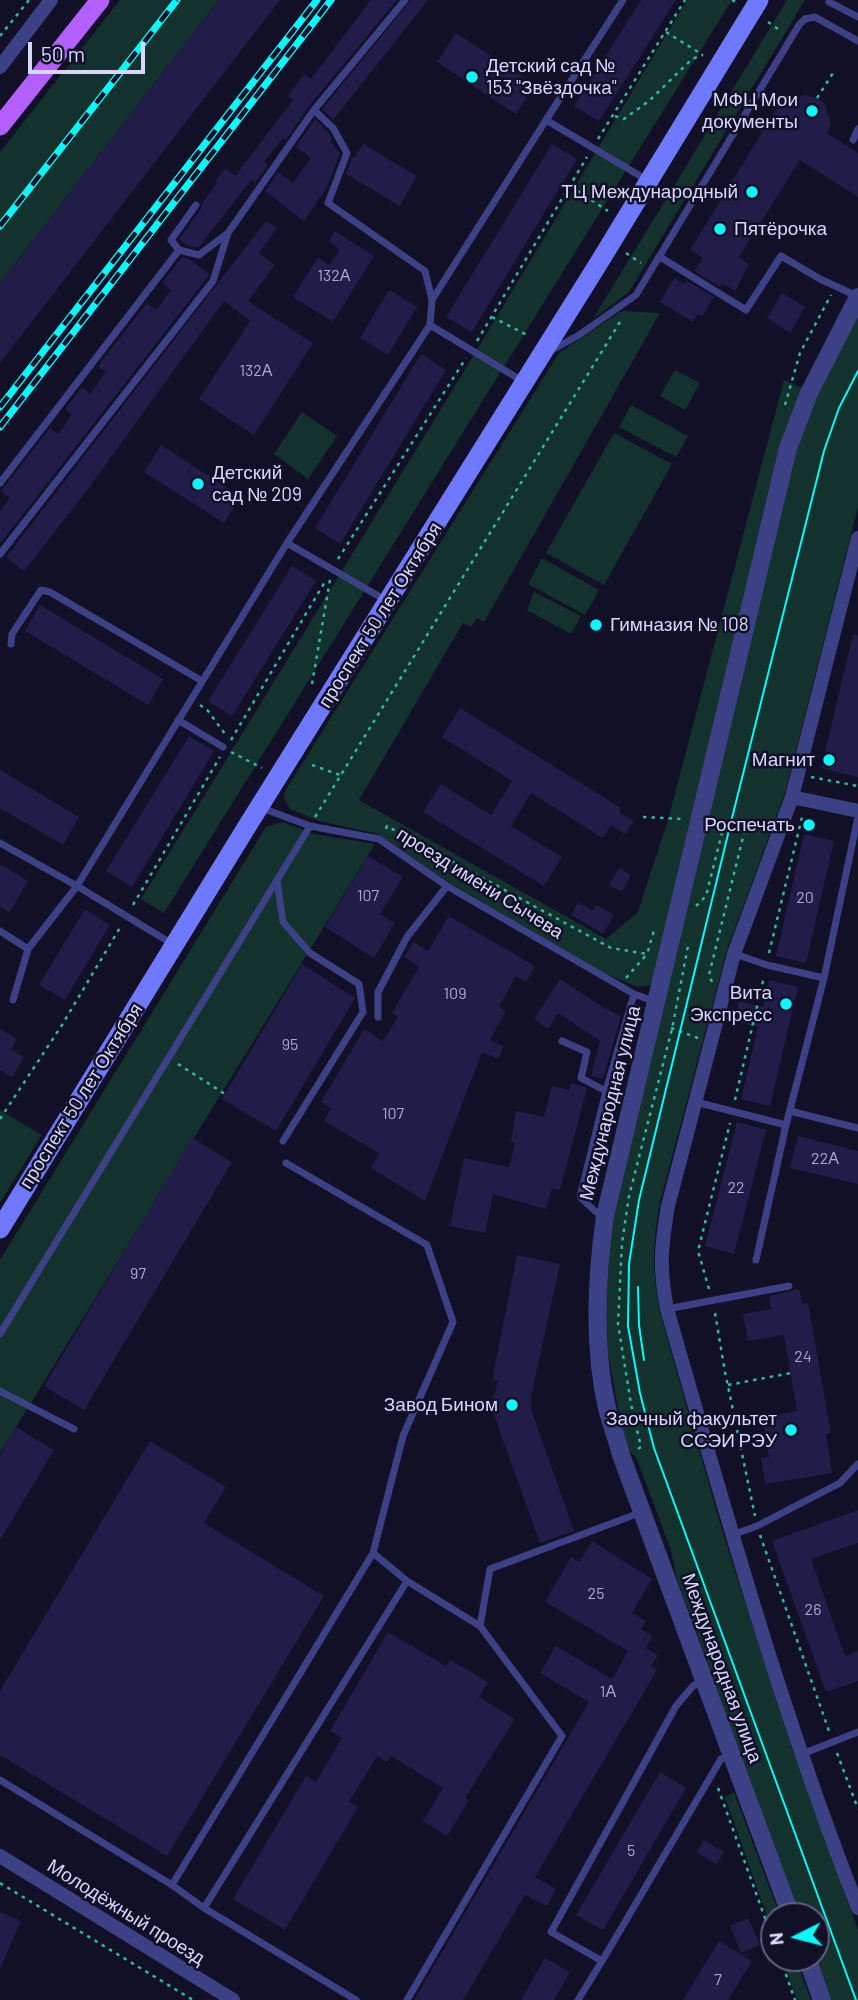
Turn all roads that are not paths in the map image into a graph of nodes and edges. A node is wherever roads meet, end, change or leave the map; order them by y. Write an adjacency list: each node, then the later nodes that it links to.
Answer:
1 (51, 0): 9 (street)
2 (405, 0): 10 (lane)
3 (623, 0): 11 (lane)
4 (760, 0): 15 (main road, проспект 50 лет Октября)
5 (830, 0): 7 (lane)
6 (98, 1): 12 (main road)
7 (858, 17)
8 (858, 41): 19 (lane)
9 (0, 67)
10 (314, 110): 17 (lane); 21 (lane)
11 (546, 120): 15 (lane); 21 (lane)
12 (0, 126)
13 (858, 130): 14 (lane)
14 (853, 140)
15 (648, 181): 23 (main road, проспект 50 лет Октября)
16 (196, 205): 18 (lane)
17 (228, 233): 18 (lane); 28 (lane)
18 (179, 250): 25 (lane)
19 (660, 257): 20 (lane); 23 (lane)
20 (858, 297): 50 (street, Международная улица)
21 (432, 300): 22 (lane)
22 (430, 325): 24 (lane); 27 (lane)
23 (541, 356): 24 (main road, проспект 50 лет Октября)
24 (525, 382): 29 (main road, проспект 50 лет Октября)
25 (0, 483)
26 (858, 538): 34 (street)
27 (287, 543): 29 (lane); 31 (lane)
28 (0, 554)
29 (388, 602): 35 (main road, проспект 50 лет Октября)
30 (11, 644): 31 (lane)
31 (202, 681): 32 (lane)
32 (178, 720): 33 (lane); 41 (lane)
33 (222, 747)
34 (792, 797): 36 (street); 46 (street)
35 (261, 807): 38 (lane, проезд имени Сычева); 44 (main road, проспект 50 лет Октября)
36 (858, 811)
37 (858, 817): 47 (lane)
38 (310, 826): 40 (lane); 42 (lane, проезд имени Сычева)
39 (0, 844): 41 (lane)
40 (277, 879): 58 (lane); 65 (lane)
41 (77, 886): 44 (lane); 45 (lane)
42 (447, 886): 48 (lane, проезд имени Сычева); 51 (lane)
43 (0, 931): 45 (lane)
44 (174, 945): 61 (main road, проспект 50 лет Октября)
45 (28, 949): 49 (lane)
46 (734, 954): 47 (lane); 54 (street)
47 (824, 978): 55 (lane)
48 (634, 994): 50 (lane, проезд имени Сычева); 53 (lane)
49 (13, 1000)
50 (654, 1010): 60 (street, Международная улица)
51 (378, 1017)
52 (562, 1041): 53 (lane)
53 (606, 1091): 60 (lane)
54 (696, 1102): 56 (lane); 64 (street)
55 (790, 1111): 56 (lane); 57 (lane)
56 (786, 1125): 62 (lane)
57 (858, 1128)
58 (283, 1141)
59 (286, 1163): 71 (lane)
60 (605, 1216): 69 (street, Международная улица)
61 (0, 1228)
62 (756, 1260)
63 (789, 1286): 64 (lane)
64 (667, 1309): 70 (street)
65 (0, 1334)
66 (0, 1391): 67 (lane)
67 (74, 1429)
68 (858, 1464): 70 (lane)
69 (642, 1512): 73 (lane); 74 (street, Международная улица)
70 (732, 1535): 77 (street)
71 (373, 1553): 72 (lane); 81 (lane)
72 (408, 1581): 73 (lane); 83 (lane)
73 (480, 1626): 89 (lane)
74 (703, 1681): 76 (street, Международная улица); 85 (lane)
75 (858, 1732): 77 (lane)
76 (732, 1754): 82 (street, Международная улица); 85 (lane)
77 (802, 1754): 80 (street)
78 (0, 1780): 81 (lane)
79 (0, 1856): 87 (street, Молодёжный проезд)
80 (852, 1874): 84 (street)
81 (172, 1885): 83 (lane)
82 (786, 1902)
83 (204, 1908): 88 (lane)
84 (858, 1908)
85 (602, 1961): 90 (lane)
86 (812, 1972): 91 (street)
87 (233, 2000)
88 (356, 2000)
89 (407, 2000)
90 (578, 2000)
91 (822, 2000)

